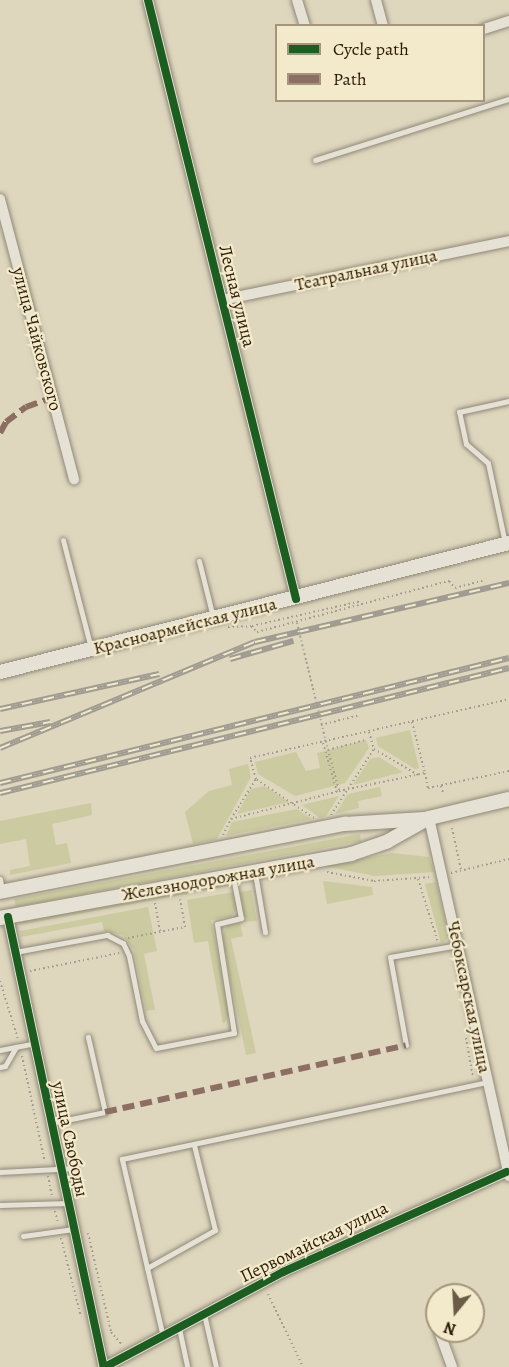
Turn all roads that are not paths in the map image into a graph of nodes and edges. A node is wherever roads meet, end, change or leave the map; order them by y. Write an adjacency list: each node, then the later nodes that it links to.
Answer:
1 (148, 0): 12 (street, Лесная улица)
2 (297, 0): 5 (street)
3 (376, 0): 6 (street)
4 (509, 21): 7 (street)
5 (304, 24)
6 (382, 24)
7 (485, 27)
8 (509, 99): 9 (lane)
9 (315, 160)
10 (0, 199): 14 (street, улица Чайковского)
11 (509, 241): 12 (street, Театральная улица)
12 (222, 300): 18 (street, Лесная улица)
13 (509, 401): 16 (lane)
14 (74, 479)
15 (63, 540): 20 (lane)
16 (507, 544): 18 (main road, Красноармейская улица)
17 (199, 561): 19 (lane)
18 (296, 598): 19 (main road, Красноармейская улица)
19 (213, 618): 20 (main road, Красноармейская улица)
20 (91, 650): 21 (main road, Красноармейская улица)
21 (0, 672)
22 (509, 799): 23 (main road, Железнодорожная улица)
23 (429, 819): 24 (main road, Железнодорожная улица); 26 (main road, Железнодорожная улица); 29 (street, Чебоксарская улица)
24 (254, 872): 25 (main road, Железнодорожная улица); 28 (lane)
25 (232, 875): 27 (main road, Железнодорожная улица); 30 (lane)
26 (1, 887): 27 (main road, улица Свободы)
27 (4, 918): 30 (street, улица Свободы)
28 (265, 932)
29 (458, 945): 33 (lane); 37 (street, Чебоксарская улица)
30 (15, 952): 32 (street, улица Свободы)
31 (88, 1037): 38 (lane)
32 (35, 1043): 34 (lane); 38 (street, улица Свободы)
33 (406, 1045)
34 (16, 1047): 35 (lane); 36 (lane)
35 (0, 1050)
36 (0, 1067)
37 (488, 1082): 39 (lane); 45 (street, Чебоксарская улица)
38 (52, 1123): 43 (street, улица Свободы)
39 (194, 1145): 40 (lane); 50 (lane)
40 (122, 1160): 41 (lane); 50 (lane)
41 (114, 1161)
42 (75, 1168): 43 (lane)
43 (62, 1170): 44 (lane); 46 (street, улица Свободы)
44 (0, 1172)
45 (508, 1173): 51 (street, Первомайская улица)
46 (69, 1203): 47 (lane); 48 (street, улица Свободы)
47 (0, 1205)
48 (74, 1229): 49 (lane); 55 (street, улица Свободы)
49 (22, 1236)
50 (147, 1268): 53 (lane)
51 (204, 1314): 52 (street, Первомайская улица); 57 (lane)
52 (179, 1328): 53 (street, Первомайская улица); 56 (lane)
53 (163, 1337): 55 (street, Первомайская улица)
54 (443, 1343): 58 (street)
55 (104, 1367)
56 (187, 1367)
57 (216, 1367)
58 (452, 1367)

